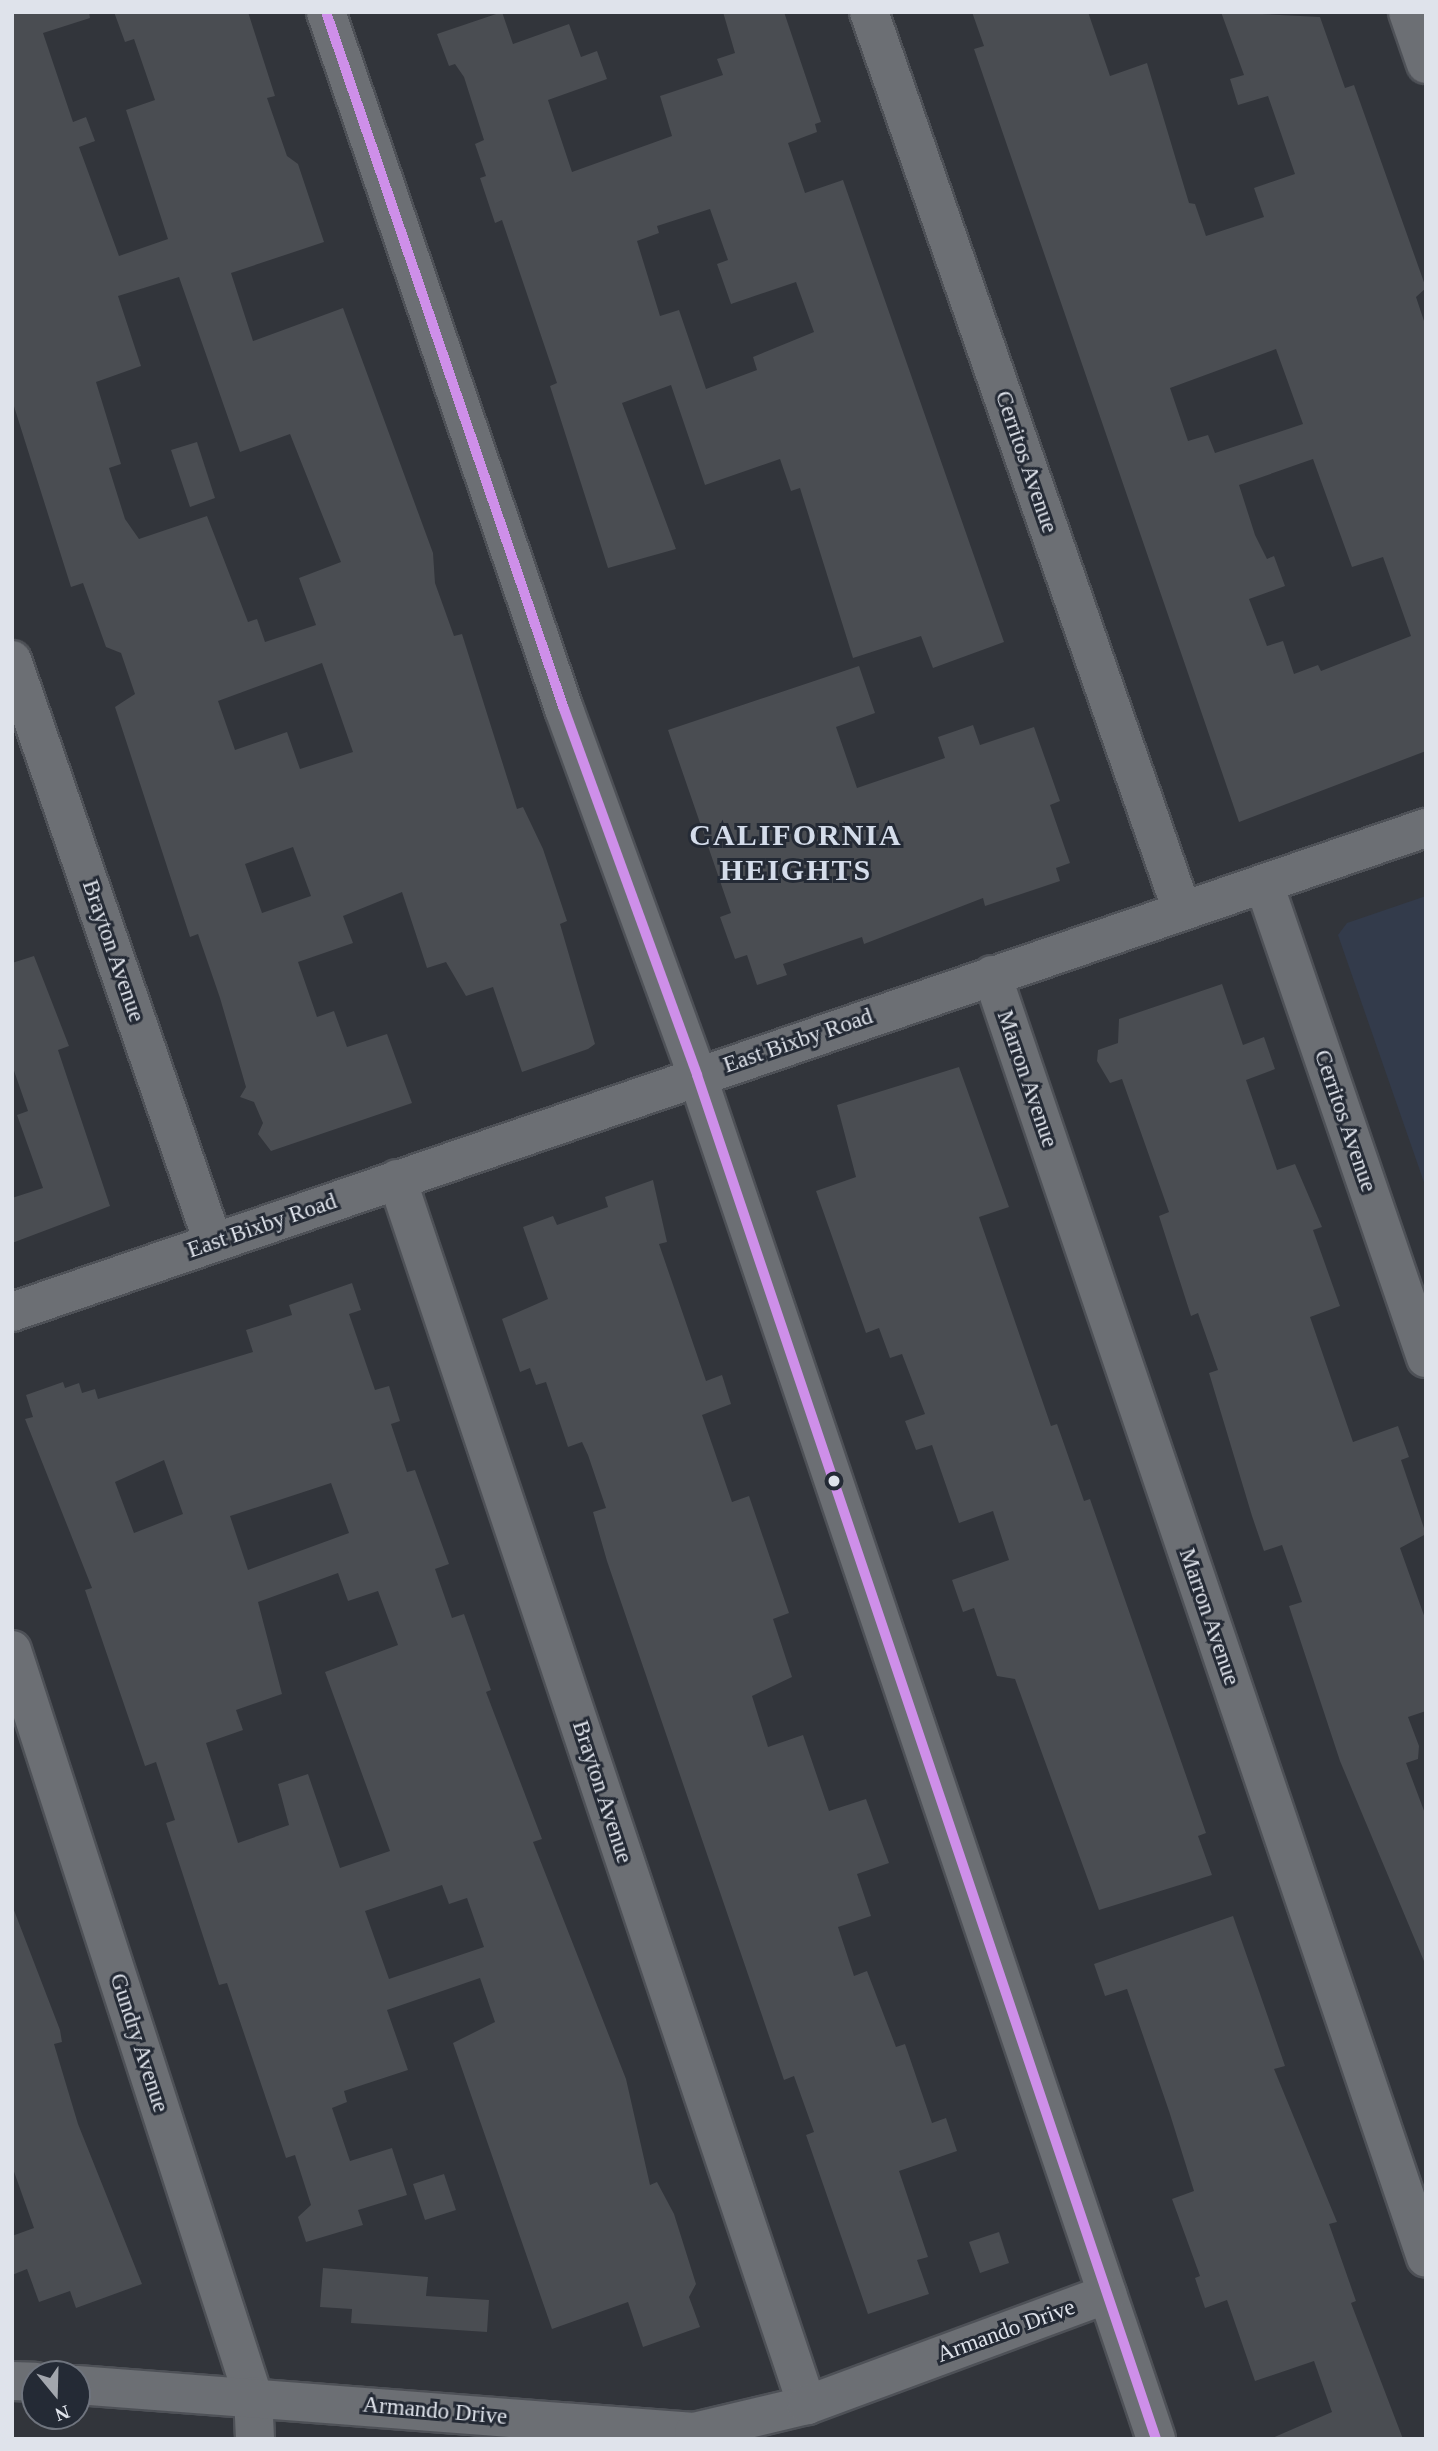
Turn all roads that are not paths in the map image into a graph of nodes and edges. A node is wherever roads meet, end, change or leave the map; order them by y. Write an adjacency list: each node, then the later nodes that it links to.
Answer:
1 (326, 12): 10 (street)
2 (869, 12): 8 (street, Cerritos Avenue)
3 (1408, 12): 4 (street)
4 (1426, 64)
5 (12, 660): 12 (street, Brayton Avenue)
6 (1426, 828): 7 (street, East Bixby Road)
7 (1264, 884): 8 (street, East Bixby Road); 14 (street, Cerritos Avenue)
8 (1182, 911): 9 (street, East Bixby Road)
9 (992, 975): 10 (street, East Bixby Road); 16 (street, Marron Avenue)
10 (698, 1075): 11 (street, East Bixby Road); 17 (street)
11 (397, 1179): 12 (street, East Bixby Road); 20 (street, Brayton Avenue)
12 (213, 1242): 13 (street, East Bixby Road)
13 (12, 1312)
14 (1426, 1358)
15 (12, 1650): 19 (street, Gundry Avenue)
16 (1426, 2258)
17 (1107, 2294): 20 (street, Armando Drive); 22 (street)
18 (91, 2386): 19 (street, Armando Drive)
19 (253, 2396): 20 (street, Armando Drive); 21 (street, Gundry Avenue)
20 (807, 2405)
21 (255, 2439)
22 (1156, 2439)

